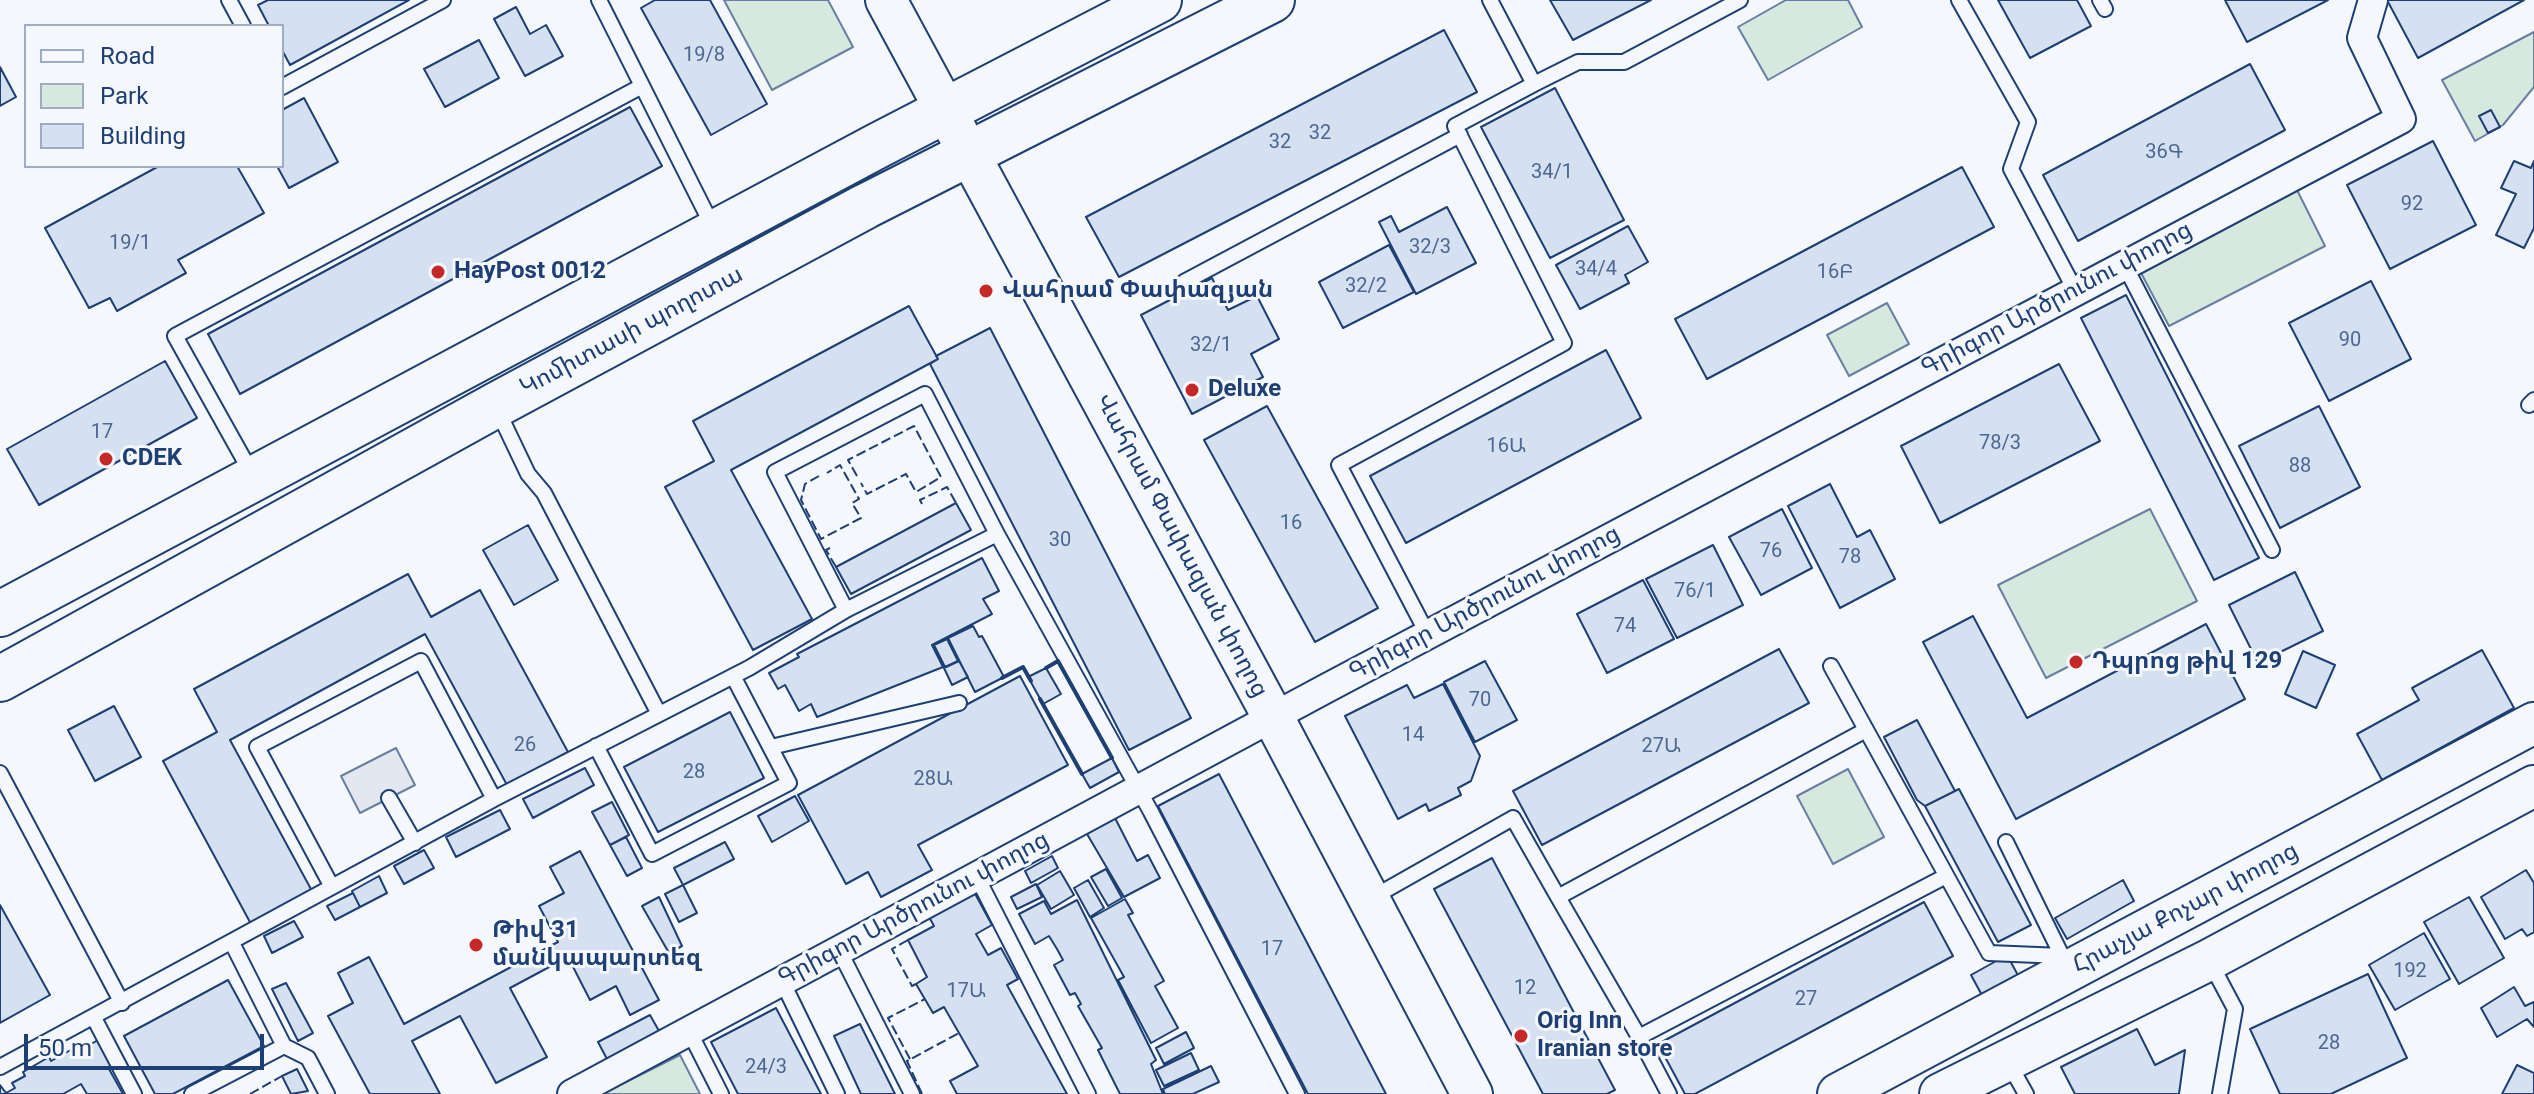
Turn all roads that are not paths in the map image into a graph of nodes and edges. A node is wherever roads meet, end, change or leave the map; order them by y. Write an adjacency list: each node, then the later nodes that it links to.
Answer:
1 (229, 0): 11 (lane)
2 (443, 0): 13 (lane)
3 (599, 0): 14 (lane)
4 (886, 0): 15 (main road, Վահրամ Փափազյան փողոց)
5 (1159, 0): 15 (main road, Կոմիտասի պողոտա)
6 (1272, 0): 17 (main road, Կոմիտասի պողոտա)
7 (1490, 0): 12 (lane)
8 (1740, 0): 12 (lane)
9 (1959, 0): 21 (lane)
10 (2373, 0): 19 (street, Գրիգոր Արծրունու փողոց)
11 (242, 24)
12 (1534, 84): 16 (lane)
13 (284, 86)
14 (642, 86): 18 (lane); 23 (lane)
15 (945, 112): 17 (main road, Վահրամ Փափազյան փողոց); 18 (main road, Կոմիտասի պողոտա)
16 (1460, 135): 20 (lane); 28 (lane)
17 (969, 156): 22 (main road, Կոմիտասի պողոտա); 34 (main road, Վահրամ Փափազյան փողոց)
18 (716, 234): 23 (main road, Կոմիտասի պողոտա)
19 (2124, 264): 21 (street, Գրիգոր Արծրունու փողոց); 25 (lane)
20 (1184, 282)
21 (2075, 290): 28 (street, Գրիգոր Արծրունու փողոց)
22 (496, 405): 31 (main road, Կոմիտասի պողոտա); 33 (lane)
23 (255, 478): 27 (main road, Կոմիտասի պողոտա)
24 (997, 534): 26 (lane); 26 (lane); 41 (lane)
25 (2272, 550)
26 (846, 610): 30 (lane)
27 (0, 614)
28 (1428, 635): 34 (street, Գրիգոր Արծրունու փողոց)
29 (1831, 666): 36 (lane)
30 (733, 676): 33 (lane); 38 (lane)
31 (0, 679)
32 (959, 703): 38 (lane)
33 (659, 714): 37 (lane)
34 (1273, 717): 41 (street, Գրիգոր Արծրունու փողոց); 50 (main road, Վահրամ Փափազյան փողոց)
35 (2534, 723): 54 (main road, Հրաչյա Քոչար փողոց)
36 (1864, 731): 46 (lane); 49 (lane)
37 (596, 746): 38 (lane); 43 (lane)
38 (771, 747)
39 (0, 773): 56 (lane)
40 (2534, 786): 53 (main road)
41 (1139, 789): 47 (street, Գրիգոր Արծրունու փողոց); 71 (lane)
42 (389, 798): 45 (lane)
43 (494, 799): 45 (lane); 48 (lane)
44 (2006, 842): 54 (lane)
45 (415, 843): 48 (lane)
46 (1946, 876): 54 (lane); 59 (lane)
47 (977, 877): 52 (street, Գրիգոր Արծրունու փողոց); 70 (lane)
48 (332, 887): 51 (lane)
49 (1558, 897): 50 (lane); 59 (lane)
50 (1370, 899): 72 (main road, Վահրամ Փափազյան փողոց)
51 (232, 943): 56 (lane); 60 (lane)
52 (839, 950): 55 (street, Գրիգոր Արծրունու փողոց); 69 (lane)
53 (2209, 960): 61 (main road); 77 (lane)
54 (2066, 963): 74 (main road, Հրաչյա Քոչար փողոց)
55 (782, 981): 58 (street, Գրիգոր Արծրունու փողոց); 68 (lane)
56 (122, 1003): 57 (lane)
57 (94, 1018): 62 (lane); 64 (lane)
58 (689, 1031): 63 (street, Գրիգոր Արծրունու փողոց); 67 (lane)
59 (1639, 1037): 73 (lane)
60 (284, 1046): 65 (lane); 66 (lane)
61 (2007, 1060): 75 (main road); 76 (lane)
62 (0, 1067)
63 (588, 1090)
64 (134, 1094)
65 (192, 1094)
66 (327, 1094)
67 (721, 1094)
68 (837, 1094)
69 (912, 1094)
70 (1088, 1094)
71 (1297, 1094)
72 (1472, 1094)
73 (1669, 1094)
74 (1838, 1094)
75 (1940, 1094)
76 (2026, 1094)
77 (2220, 1094)

